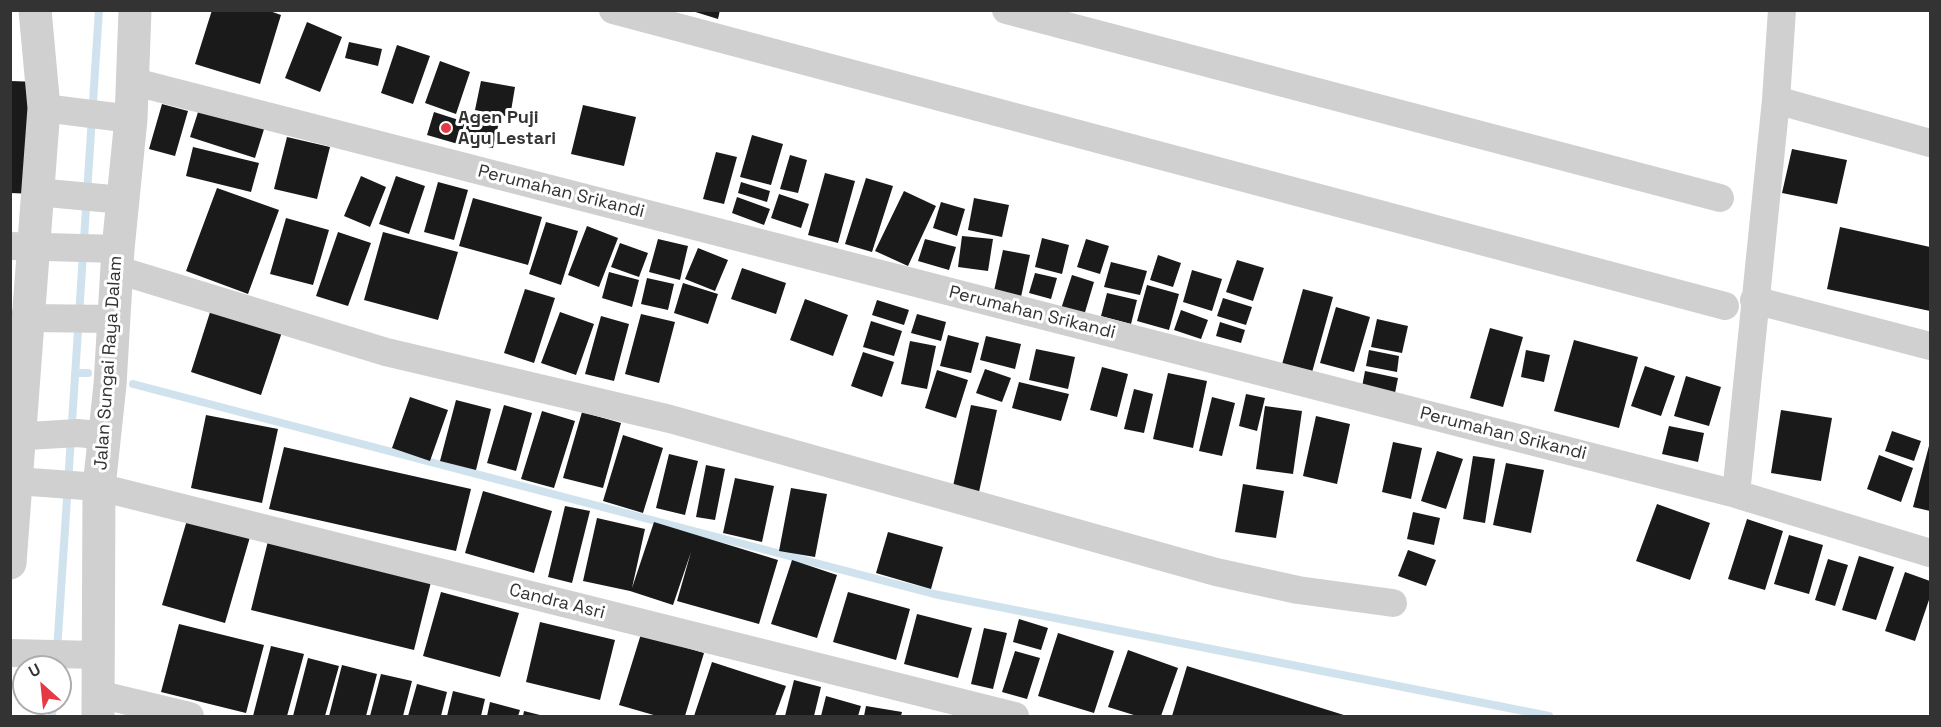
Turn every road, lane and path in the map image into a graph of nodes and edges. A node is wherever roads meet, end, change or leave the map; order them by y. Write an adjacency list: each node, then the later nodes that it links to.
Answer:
1 (35, 10): 8 (street)
2 (135, 10): 6 (street, Jalan Sungai Raya Dalam)
3 (613, 10): 17 (street)
4 (1006, 10): 12 (street)
5 (1782, 10): 7 (street)
6 (131, 81): 9 (street, Jalan Sungai Raya Dalam); 25 (street, Perumahan Srikandi)
7 (1776, 100): 10 (street); 16 (street)
8 (50, 108): 9 (street); 11 (street)
9 (123, 118): 13 (street, Jalan Sungai Raya Dalam)
10 (1930, 143)
11 (42, 192): 13 (street); 14 (street)
12 (1720, 198)
13 (112, 199): 15 (street, Jalan Sungai Raya Dalam)
14 (30, 246): 15 (street); 18 (street)
15 (114, 256): 19 (street, Jalan Sungai Raya Dalam); 28 (street)
16 (1754, 300): 20 (street); 25 (street)
17 (1725, 306)
18 (38, 318): 19 (street); 22 (street)
19 (107, 320): 21 (street, Jalan Sungai Raya Dalam)
20 (1930, 346)
21 (92, 434): 22 (street); 24 (street, Jalan Sungai Raya Dalam)
22 (22, 436): 23 (street)
23 (25, 481): 24 (street, Candra Asri); 27 (street)
24 (90, 486): 30 (street, Jalan Sungai Raya Dalam); 33 (street, Candra Asri)
25 (1736, 494): 26 (street, Perumahan Srikandi)
26 (1930, 553)
27 (10, 562)
28 (1393, 603)
29 (12, 653): 30 (street)
30 (88, 654): 31 (street, Jalan Sungai Raya Dalam)
31 (98, 705): 32 (street)
32 (190, 717)
33 (1015, 717)

